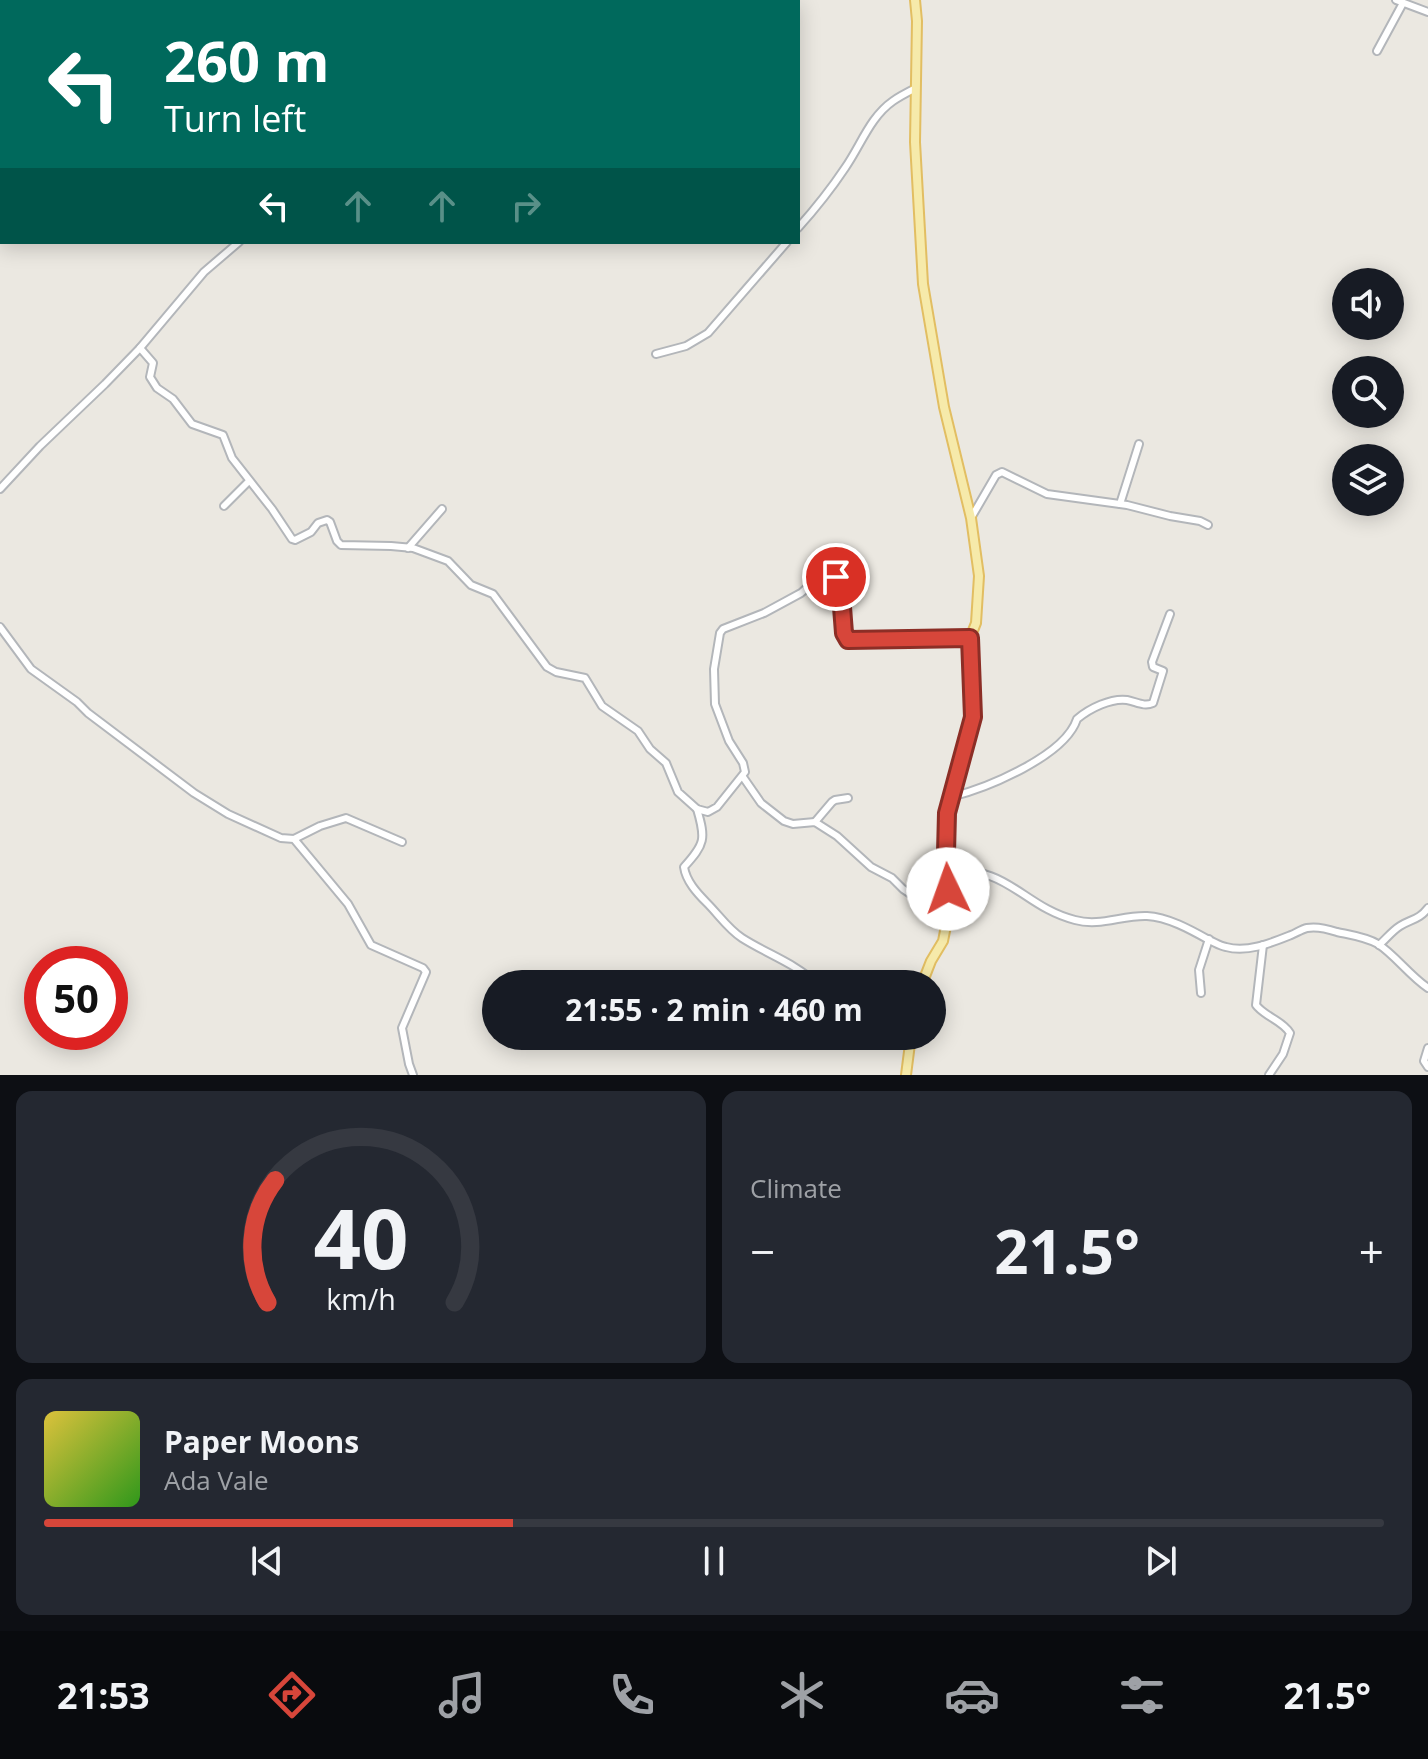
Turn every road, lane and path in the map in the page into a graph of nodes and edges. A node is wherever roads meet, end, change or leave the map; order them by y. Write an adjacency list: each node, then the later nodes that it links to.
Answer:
1 (915, 0): 5 (main road)
2 (1399, 1): 3 (street); 4 (street)
3 (1428, 12)
4 (1377, 51)
5 (916, 88): 6 (street); 17 (main road)
6 (800, 226)
7 (237, 244): 9 (street)
8 (785, 244): 10 (street)
9 (140, 348): 12 (street); 13 (street)
10 (656, 354)
11 (1139, 444): 14 (street)
12 (249, 481): 15 (street); 19 (street)
13 (0, 489)
14 (1120, 504): 17 (street); 18 (street)
15 (224, 506)
16 (442, 509): 19 (street)
17 (971, 518): 22 (main road)
18 (1208, 525)
19 (408, 548): 26 (street)
20 (1170, 614): 24 (street)
21 (0, 627): 28 (street)
22 (970, 638): 23 (street); 24 (main road)
23 (743, 777): 26 (street); 27 (street)
24 (951, 797): 30 (main road)
25 (848, 798): 27 (street)
26 (697, 809): 36 (street)
27 (815, 822): 31 (street)
28 (294, 839): 29 (street); 43 (street)
29 (402, 842)
30 (947, 873): 31 (main road); 33 (street)
31 (948, 905): 37 (main road)
32 (1428, 908): 35 (street)
33 (1209, 939): 34 (street); 39 (street)
34 (1263, 945): 35 (street); 45 (street)
35 (1379, 945): 38 (street)
36 (801, 970)
37 (927, 970)
38 (1428, 988)
39 (1201, 993)
40 (1428, 1048): 42 (street)
41 (909, 1050): 44 (main road)
42 (1428, 1067)
43 (413, 1075)
44 (906, 1075)
45 (1269, 1075)

